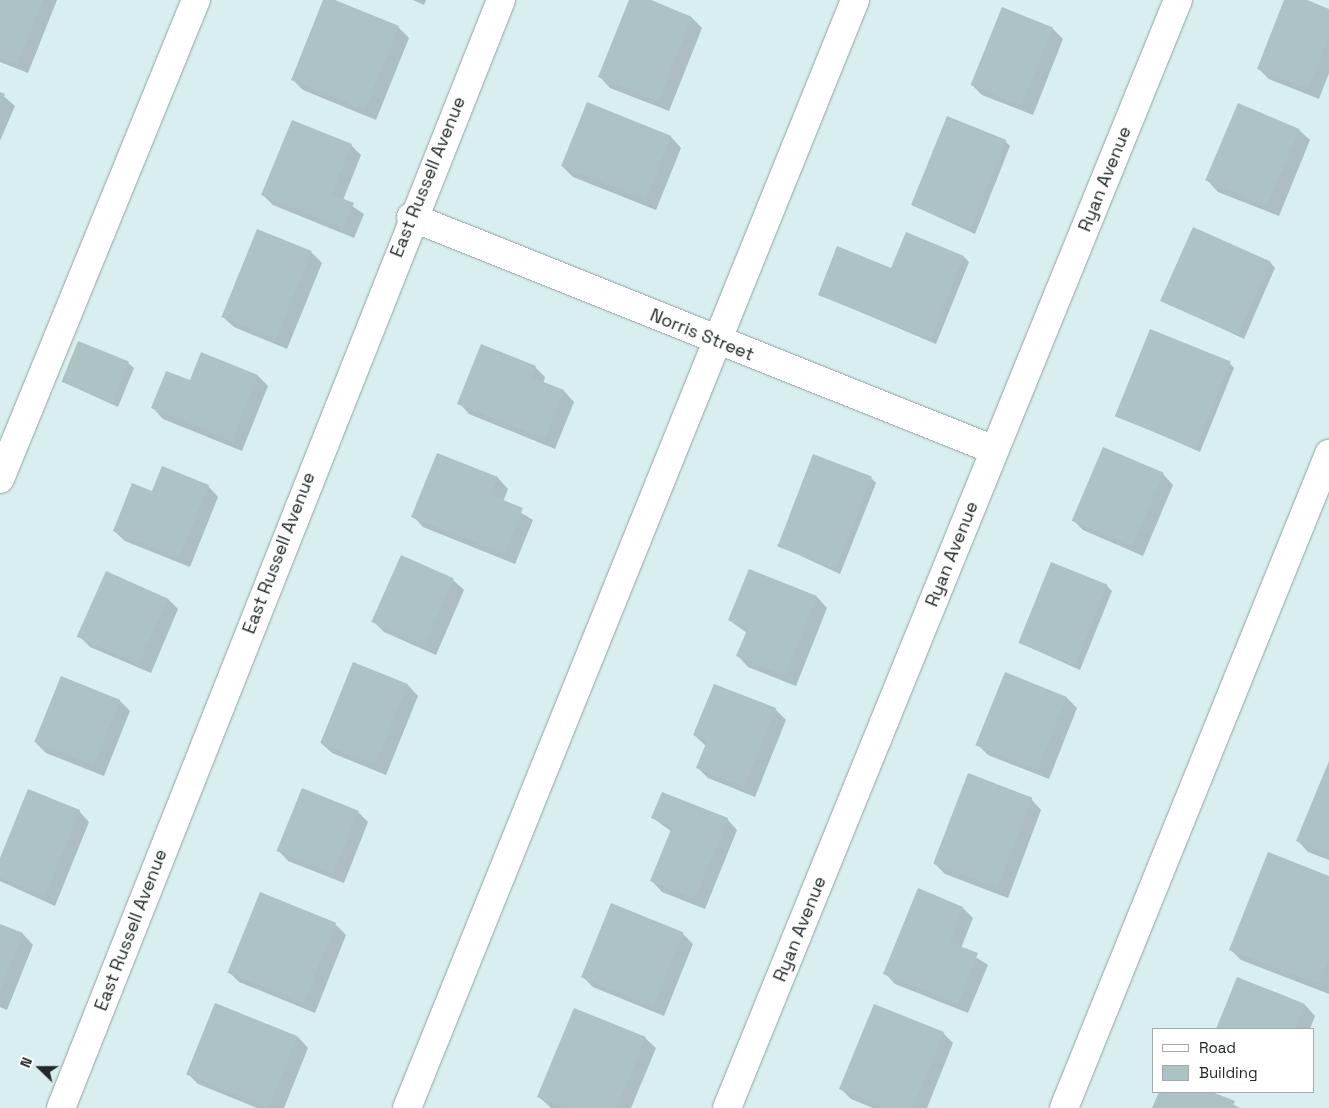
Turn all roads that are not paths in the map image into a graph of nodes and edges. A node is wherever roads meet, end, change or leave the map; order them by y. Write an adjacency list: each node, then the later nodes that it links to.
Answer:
1 (196, 0): 9 (street)
2 (501, 0): 5 (street, East Russell Avenue)
3 (855, 0): 6 (street)
4 (1178, 0): 7 (street, Ryan Avenue)
5 (411, 217): 6 (street, Norris Street); 10 (street, East Russell Avenue)
6 (716, 341): 7 (street, Norris Street); 11 (street)
7 (994, 450): 12 (street, Ryan Avenue)
8 (1329, 454): 13 (street)
9 (0, 479)
10 (61, 1108)
11 (406, 1108)
12 (727, 1108)
13 (1064, 1108)

